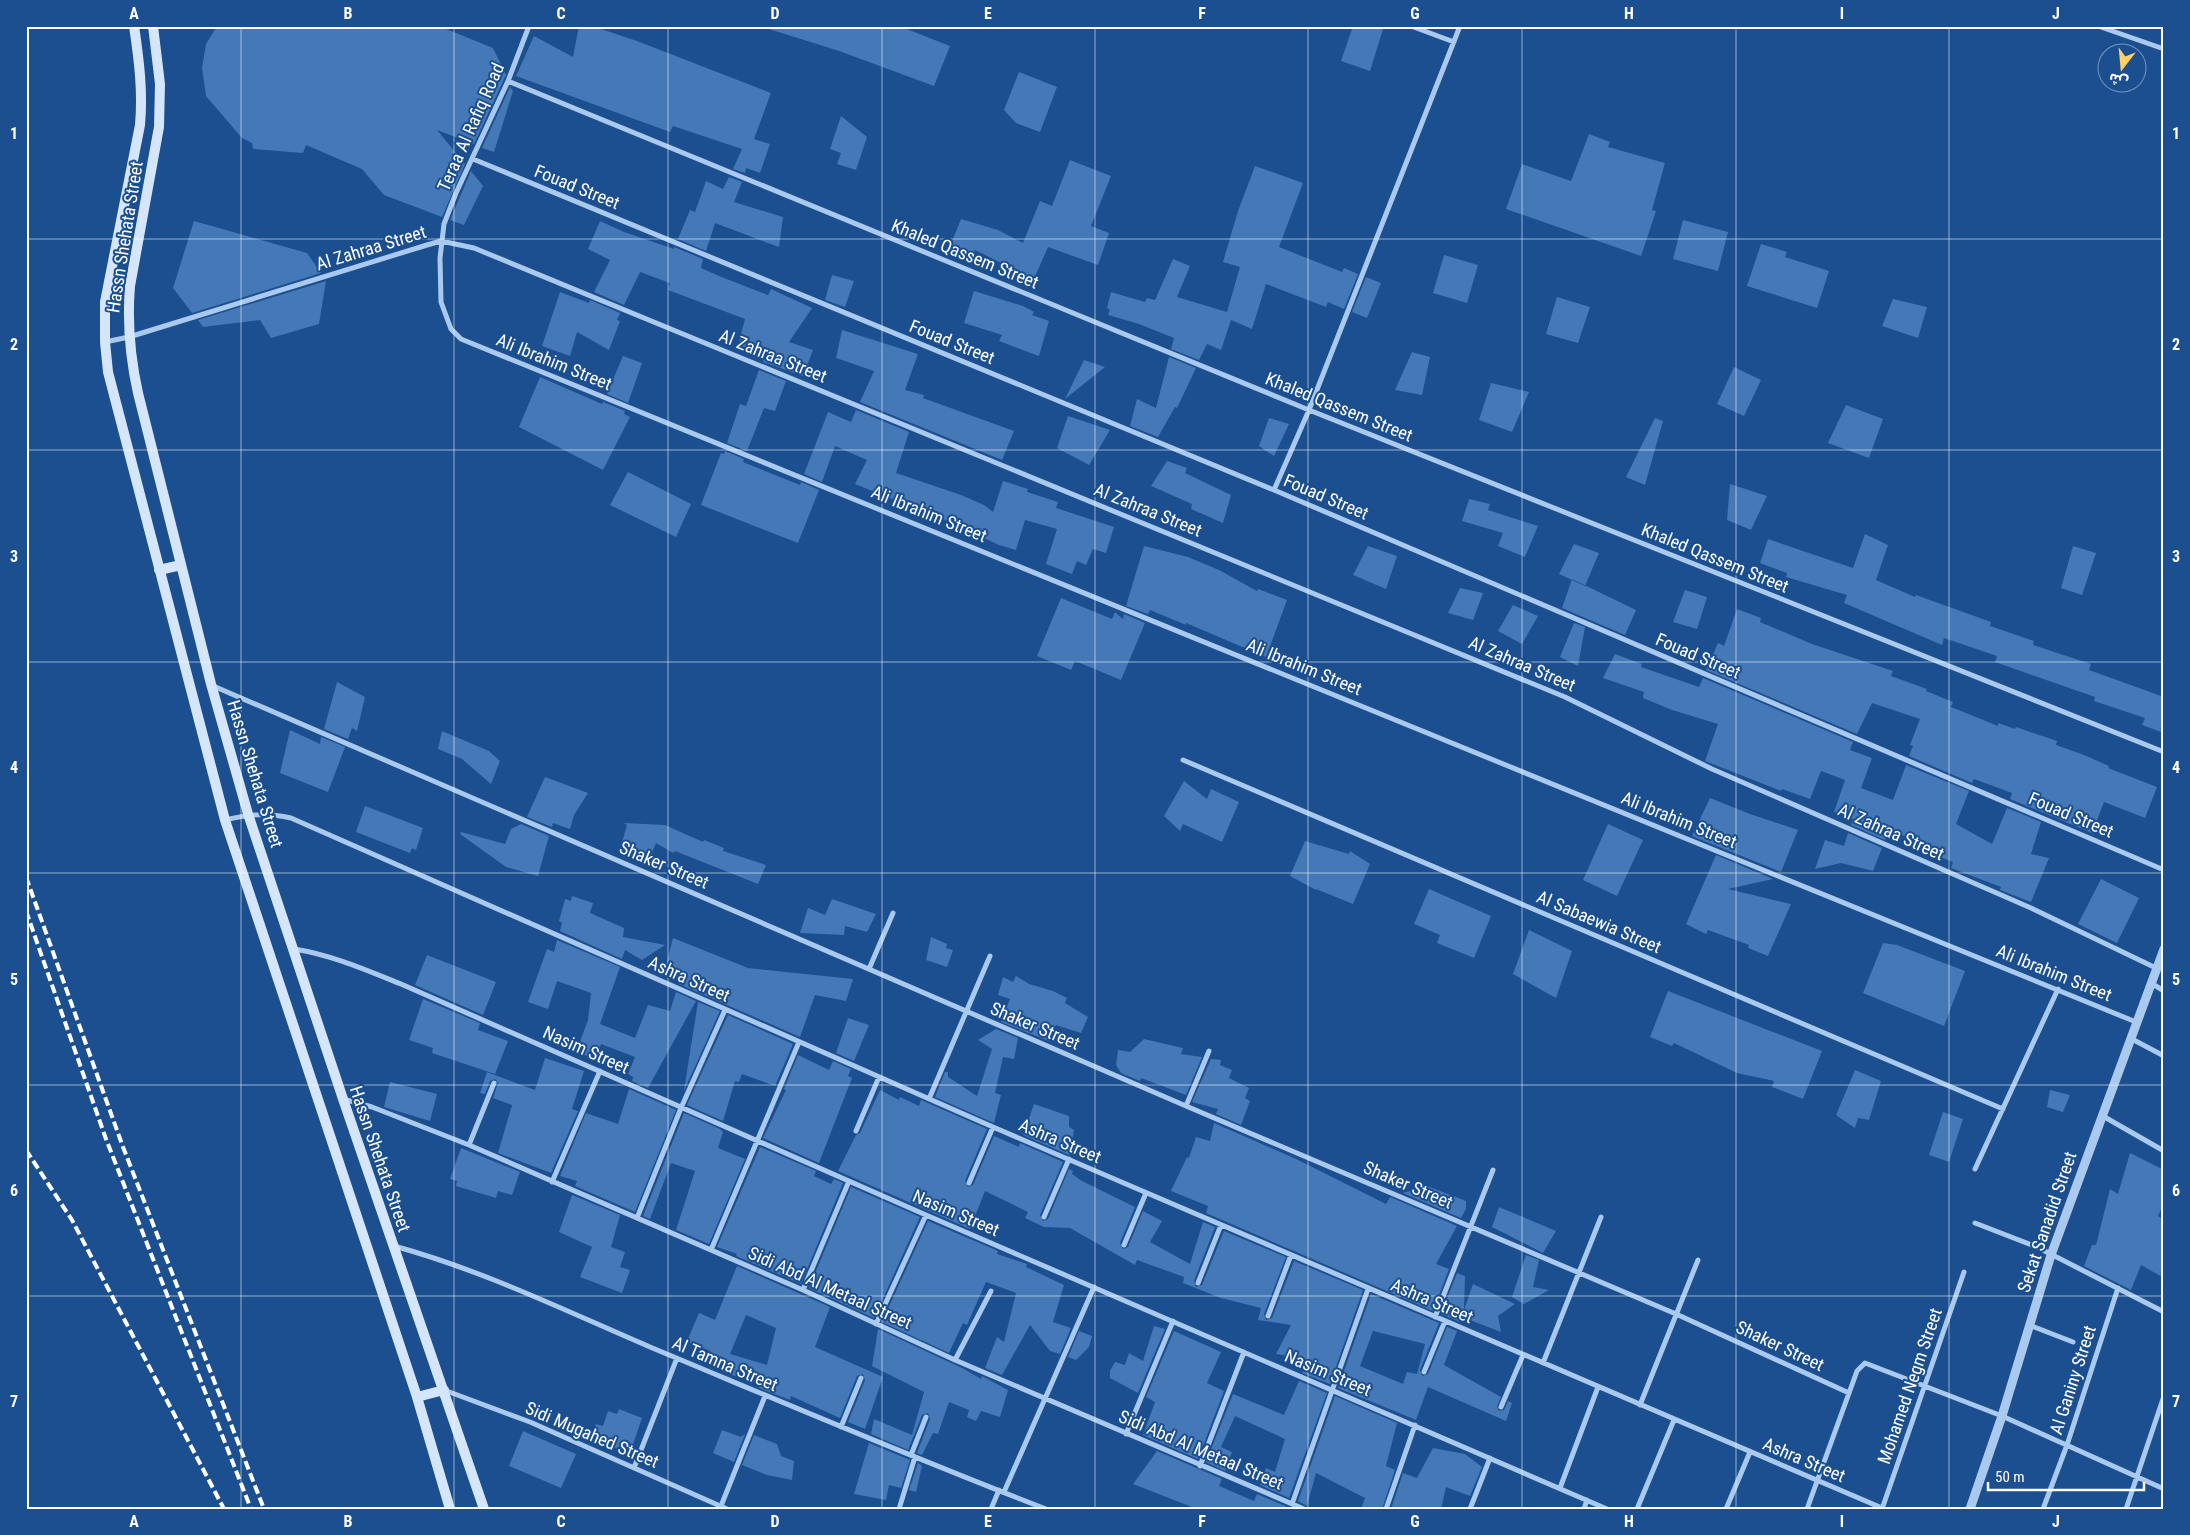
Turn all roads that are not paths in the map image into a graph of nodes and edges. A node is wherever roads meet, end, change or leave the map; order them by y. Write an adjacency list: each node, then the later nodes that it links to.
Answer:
1 (134, 26): 14 (main road, Hassn Shehata Street)
2 (153, 26): 12 (main road, Hassn Shehata Street)
3 (529, 26): 9 (street, Teraa Al Rafiq Road)
4 (1411, 26): 7 (street)
5 (1460, 26): 7 (street)
6 (2098, 26): 8 (street)
7 (1454, 42): 15 (street)
8 (2164, 49)
9 (508, 81): 10 (street, Teraa Al Rafiq Road); 15 (street, Khaled Qassem Street)
10 (473, 159): 11 (street, Teraa Al Rafiq Road); 16 (street, Fouad Street)
11 (441, 241): 12 (street, Al Zahraa Street); 13 (street, Teraa Al Rafiq Road); 29 (street, Al Zahraa Street)
12 (129, 337): 14 (street, Al Zahraa Street); 17 (main road, Hassn Shehata Street)
13 (461, 339): 32 (street, Ali Ibrahim Street)
14 (105, 342): 18 (main road, Hassn Shehata Street)
15 (1309, 410): 16 (street); 20 (street, Khaled Qassem Street)
16 (1274, 490): 24 (street, Fouad Street)
17 (181, 565): 18 (main road); 19 (main road, Hassn Shehata Street)
18 (159, 570): 23 (main road, Hassn Shehata Street)
19 (211, 684): 22 (main road, Hassn Shehata Street); 30 (street, Shaker Street)
20 (2164, 752)
21 (1183, 760): 48 (street, Al Sabaewia Street)
22 (248, 814): 23 (street, Ashra Street); 26 (main road, Hassn Shehata Street); 34 (street, Ashra Street)
23 (226, 820): 104 (main road, Hassn Shehata Street)
24 (2164, 870)
25 (893, 913): 30 (street)
26 (294, 949): 41 (street, Nasim Street); 44 (main road, Hassn Shehata Street)
27 (2164, 950): 29 (street, Sekat Sanadid Street)
28 (990, 956): 35 (street)
29 (2156, 968): 31 (street, Sekat Sanadid Street)
30 (869, 969): 35 (street, Shaker Street)
31 (2151, 983): 33 (street); 36 (street, Sekat Sanadid Street)
32 (2058, 989): 36 (street, Ali Ibrahim Street); 48 (street)
33 (2164, 991)
34 (726, 1010): 38 (street, Ashra Street); 47 (street)
35 (966, 1011): 45 (street); 46 (street, Shaker Street)
36 (2136, 1022): 37 (street, Sekat Sanadid Street)
37 (2130, 1038): 40 (street); 49 (street, Sekat Sanadid Street)
38 (800, 1042): 42 (street, Ashra Street); 52 (street)
39 (1209, 1052): 46 (street)
40 (2164, 1056)
41 (600, 1071): 47 (street, Nasim Street); 59 (street)
42 (879, 1077): 45 (street, Ashra Street); 51 (street)
43 (494, 1083): 53 (street)
44 (343, 1099): 53 (street, Sidi Abd Al Metaal Street); 70 (main road, Hassn Shehata Street)
45 (928, 1099): 50 (street, Ashra Street)
46 (1186, 1106): 68 (street, Shaker Street)
47 (681, 1108): 52 (street, Nasim Street); 65 (street)
48 (2003, 1109): 57 (street)
49 (2101, 1115): 54 (street); 73 (street, Sekat Sanadid Street)
50 (993, 1127): 55 (street, Ashra Street); 60 (street)
51 (856, 1131)
52 (757, 1141): 58 (street, Nasim Street); 71 (street)
53 (469, 1145): 59 (street, Sidi Abd Al Metaal Street)
54 (2164, 1151)
55 (1069, 1160): 61 (street, Ashra Street); 63 (street)
56 (1493, 1170): 68 (street)
57 (1975, 1170)
58 (849, 1181): 62 (street, Nasim Street); 81 (street)
59 (552, 1182): 65 (street, Sidi Abd Al Metaal Street)
60 (969, 1183)
61 (1146, 1193): 67 (street, Ashra Street); 69 (street)
62 (926, 1215): 78 (street, Nasim Street); 89 (street)
63 (1044, 1217)
64 (1601, 1217): 75 (street)
65 (637, 1218): 71 (street, Sidi Abd Al Metaal Street)
66 (1975, 1224): 73 (street)
67 (1221, 1225): 72 (street, Ashra Street); 77 (street)
68 (1471, 1226): 75 (street, Shaker Street); 86 (street)
69 (1124, 1245)
70 (393, 1246): 94 (street, Al Tamna Street); 101 (main road, Hassn Shehata Street)
71 (711, 1250): 81 (street, Sidi Abd Al Metaal Street)
72 (1291, 1255): 80 (street, Ashra Street); 85 (street)
73 (2050, 1255): 79 (street); 90 (street, Sekat Sanadid Street)
74 (1698, 1260): 84 (street)
75 (1579, 1272): 84 (street, Shaker Street); 96 (street)
76 (1964, 1272): 99 (street, Mohamed Negm Street)
77 (1198, 1283)
78 (1094, 1287): 87 (street, Nasim Street); 107 (street)
79 (2118, 1288): 83 (street); 117 (street, Al Ganiny Street)
80 (1368, 1289): 86 (street, Ashra Street); 102 (street)
81 (803, 1290): 89 (street, Sidi Abd Al Metaal Street)
82 (990, 1291): 95 (street)
83 (2164, 1312)
84 (1676, 1314): 103 (street, Shaker Street); 109 (street)
85 (1268, 1316)
86 (1435, 1317): 88 (street, Ashra Street)
87 (1173, 1321): 92 (street, Nasim Street); 116 (street)
88 (1445, 1321): 93 (street, Ashra Street); 97 (street)
89 (876, 1324): 95 (street, Sidi Abd Al Metaal Street)
90 (2029, 1325): 91 (street); 111 (street, Sekat Sanadid Street)
91 (2073, 1342)
92 (1244, 1352): 102 (street, Nasim Street); 121 (street)
93 (1523, 1355): 96 (street, Ashra Street); 110 (street)
94 (677, 1358): 105 (street, Al Tamna Street); 122 (street)
95 (955, 1360): 107 (street, Sidi Abd Al Metaal Street)
96 (1542, 1363): 100 (street, Ashra Street)
97 (1424, 1372)
98 (861, 1378): 115 (street)
99 (1925, 1385): 103 (street); 111 (street); 132 (street, Mohamed Negm Street)
100 (1598, 1387): 109 (street, Ashra Street); 125 (street)
101 (444, 1390): 104 (main road); 122 (street, Sidi Mugahed Street); 134 (main road, Hassn Shehata Street)
102 (1331, 1390): 114 (street, Nasim Street); 129 (street)
103 (1849, 1393): 124 (street)
104 (417, 1396): 133 (main road, Hassn Shehata Street)
105 (765, 1396): 115 (street, Al Tamna Street); 131 (street)
106 (2164, 1396): 108 (street)
107 (1045, 1398): 116 (street, Sidi Abd Al Metaal Street); 127 (street)
108 (2163, 1403): 123 (street)
109 (1640, 1405): 113 (street, Ashra Street)
110 (1501, 1407)
111 (2002, 1416): 117 (street); 146 (street, Sekat Sanadid Street)
112 (926, 1417): 119 (street)
113 (1674, 1420): 118 (street, Ashra Street); 143 (street)
114 (1415, 1425): 120 (street, Nasim Street); 139 (street)
115 (841, 1427): 119 (street, Al Tamna Street)
116 (1126, 1434): 121 (street, Sidi Abd Al Metaal Street)
117 (2067, 1445): 123 (street); 147 (street, Al Ganiny Street)
118 (1750, 1452): 124 (street, Ashra Street); 144 (street)
119 (913, 1456): 127 (street, Al Tamna Street); 135 (street)
120 (1490, 1458): 125 (street, Nasim Street); 140 (street)
121 (1200, 1466): 129 (street, Sidi Abd Al Metaal Street)
122 (634, 1468): 131 (street, Sidi Mugahed Street)
123 (2136, 1477): 126 (street); 148 (street)
124 (1817, 1482): 132 (street, Ashra Street); 145 (street)
125 (1560, 1488): 128 (street, Nasim Street)
126 (2164, 1489)
127 (1001, 1491): 130 (street, Al Tamna Street); 136 (street)
128 (1587, 1500): 141 (street); 142 (street, Nasim Street)
129 (1292, 1504): 138 (street, Sidi Abd Al Metaal Street)
130 (1030, 1506): 137 (street, Al Tamna Street)
131 (724, 1508)
132 (1882, 1508)
133 (450, 1509)
134 (484, 1509)
135 (899, 1509)
136 (991, 1509)
137 (1046, 1509)
138 (1304, 1509)
139 (1386, 1509)
140 (1470, 1509)
141 (1584, 1509)
142 (1606, 1509)
143 (1637, 1509)
144 (1726, 1509)
145 (1807, 1509)
146 (1970, 1509)
147 (2043, 1509)
148 (2126, 1509)

